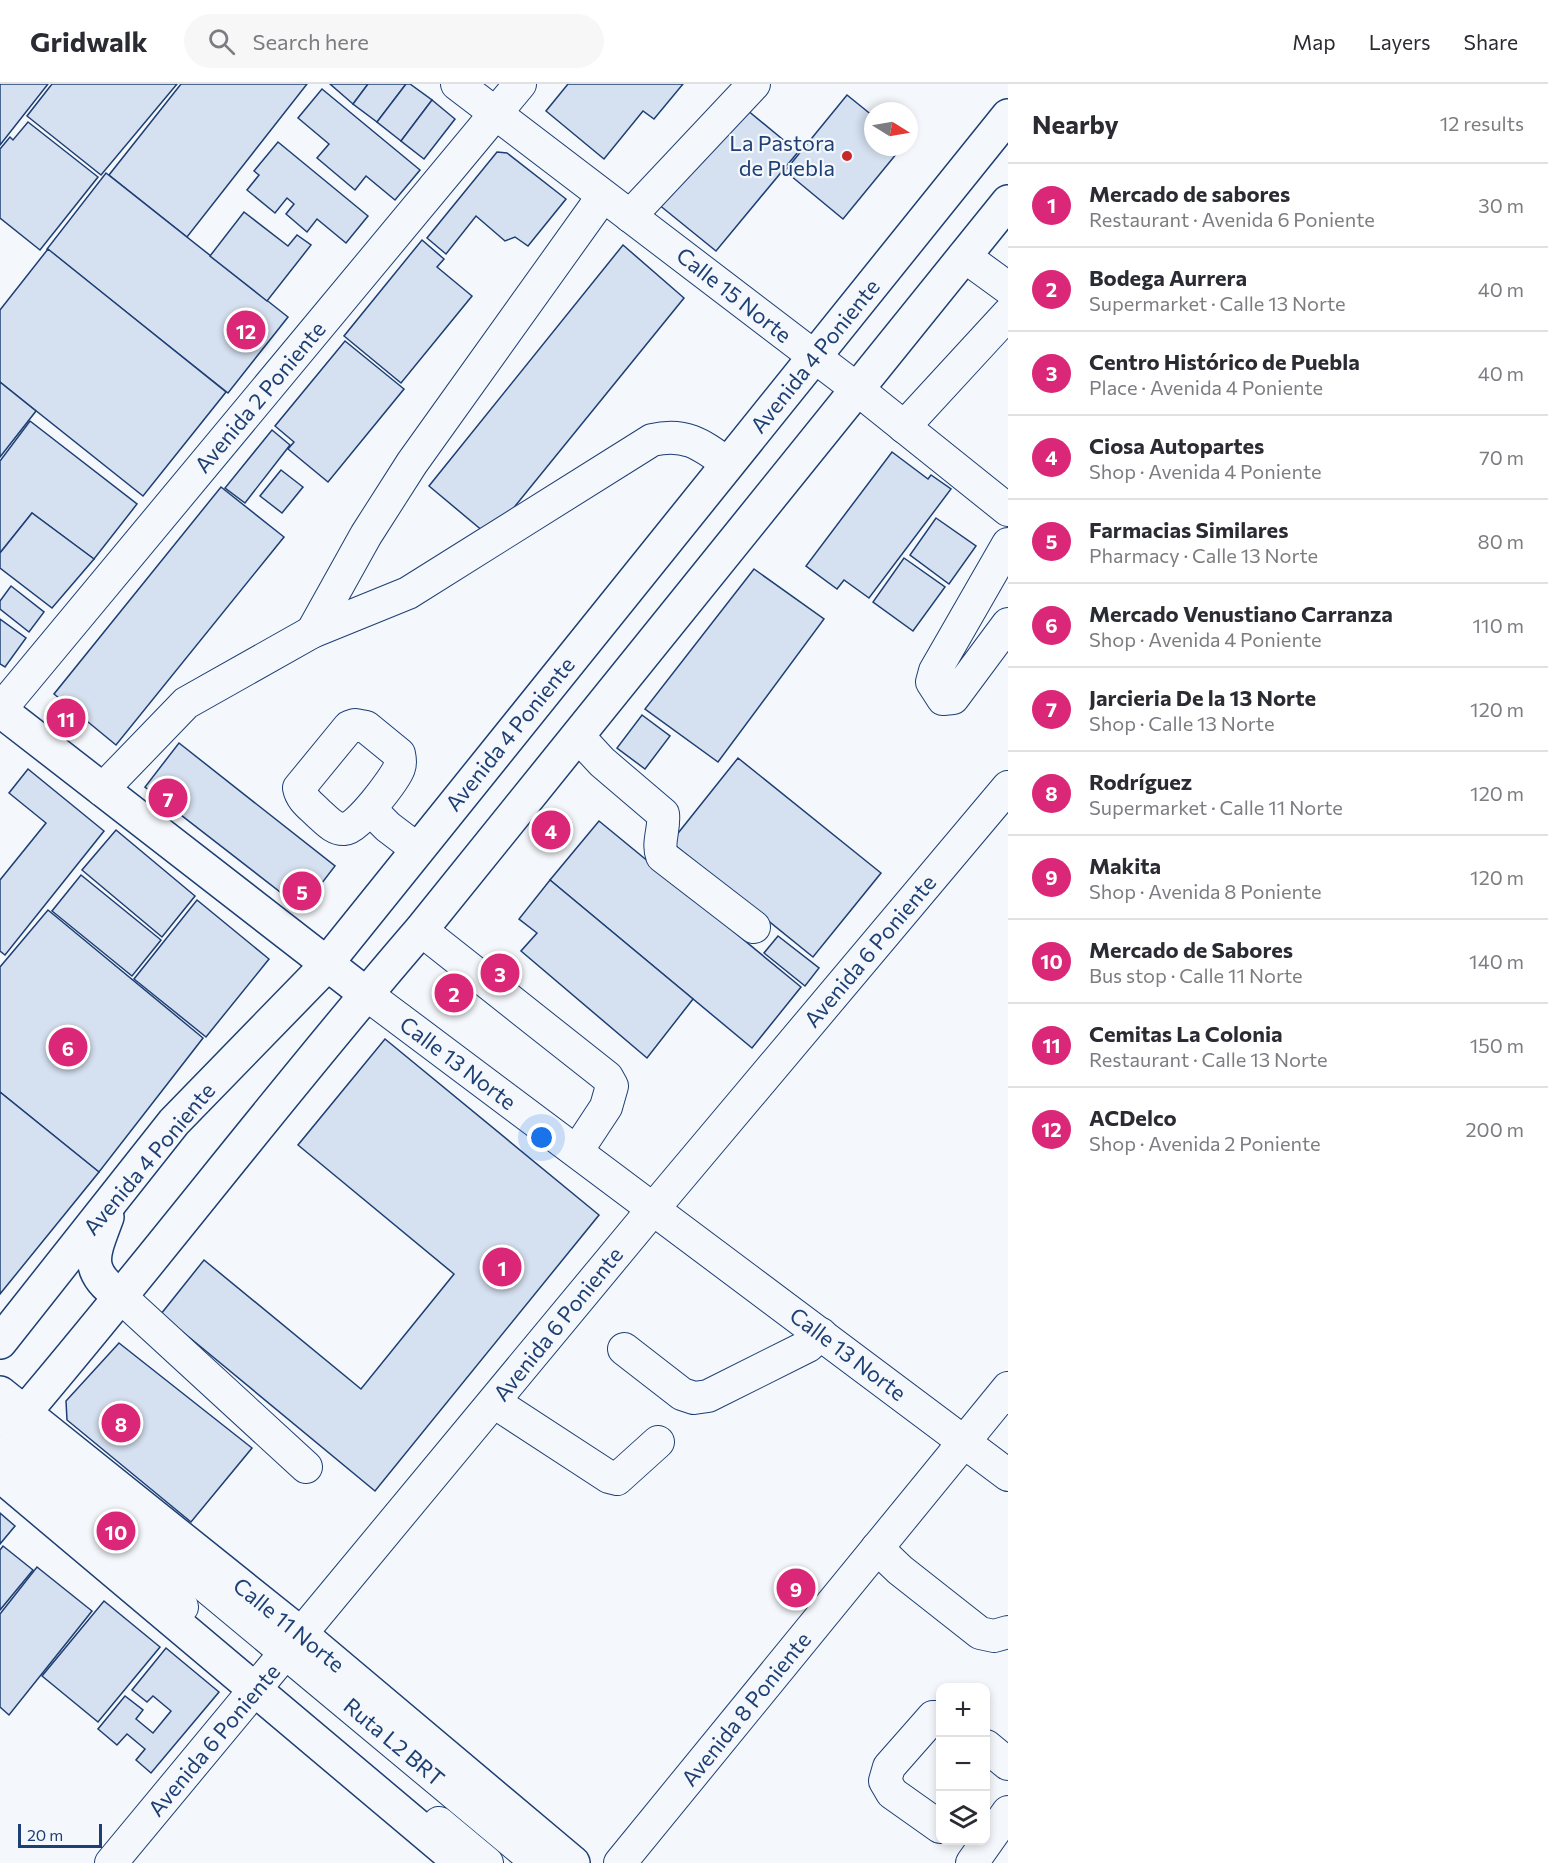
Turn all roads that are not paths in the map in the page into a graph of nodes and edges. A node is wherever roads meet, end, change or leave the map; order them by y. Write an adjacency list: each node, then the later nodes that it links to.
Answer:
1 (457, 84): 4 (street, Calle 15 Norte)
2 (520, 84): 4 (street, Avenida 2 Poniente)
3 (754, 84): 8 (street)
4 (495, 113): 6 (street, Calle 15 Norte); 20 (street, Avenida 2 Poniente)
5 (1008, 116): 12 (main road, Avenida 4 Poniente)
6 (603, 196): 8 (street, Calle 15 Norte); 19 (street)
7 (1008, 202): 9 (main road)
8 (630, 216): 12 (street, Calle 15 Norte)
9 (964, 256): 10 (street); 13 (main road)
10 (1008, 288)
11 (1008, 314): 14 (street)
12 (813, 357): 13 (street, Calle 15 Norte); 15 (main road, Avenida 4 Poniente)
13 (857, 389): 14 (street, Calle 15 Norte); 21 (main road)
14 (904, 427): 16 (street, Calle 15 Norte)
15 (728, 464): 19 (street); 25 (main road, Avenida 4 Poniente)
16 (1008, 510)
17 (1008, 544): 18 (street)
18 (1008, 624)
19 (312, 633): 23 (street)
20 (0, 710): 23 (main road, Calle 13 Norte)
21 (578, 736): 26 (street); 27 (main road)
22 (1008, 787): 32 (street, Avenida 6 Poniente)
23 (102, 790): 28 (main road, Calle 13 Norte)
24 (370, 809): 25 (street)
25 (417, 849): 28 (main road, Avenida 4 Poniente)
26 (754, 927)
27 (421, 930): 29 (main road); 30 (street)
28 (326, 963): 29 (main road, Calle 13 Norte); 31 (main road, Avenida 4 Poniente)
29 (366, 994): 30 (street, Calle 13 Norte); 33 (main road)
30 (577, 1151): 32 (street, Calle 13 Norte)
31 (114, 1198): 33 (main road); 35 (main road, Avenida 4 Poniente)
32 (654, 1208): 34 (street, Calle 13 Norte); 39 (street, Avenida 6 Poniente)
33 (122, 1298): 40 (main road); 44 (street)
34 (821, 1334): 36 (street); 42 (street, Calle 13 Norte)
35 (0, 1342)
36 (624, 1349)
37 (1008, 1388): 42 (street, Avenida 8 Poniente)
38 (0, 1393): 40 (main road, Calle 11 Norte)
39 (494, 1402): 41 (street); 49 (street, Avenida 6 Poniente)
40 (12, 1414): 49 (main road, Calle 11 Norte)
41 (658, 1442)
42 (964, 1442): 46 (street, Calle 13 Norte); 47 (street, Avenida 8 Poniente)
43 (0, 1452): 50 (street, Ruta L2 BRT)
44 (306, 1467)
45 (0, 1475): 50 (main road)
46 (1008, 1475)
47 (877, 1548): 48 (street); 62 (street, Avenida 8 Poniente)
48 (1008, 1632)
49 (294, 1644): 50 (street, Avenida 6 Poniente); 60 (street, Ruta L2 BRT); 61 (main road, Calle 11 Norte)
50 (261, 1684): 57 (street, Avenida 6 Poniente); 58 (main road); 59 (street, Ruta L2 BRT)
51 (936, 1717): 55 (street)
52 (990, 1749): 53 (street)
53 (1008, 1764)
54 (1008, 1812): 56 (street)
55 (936, 1824)
56 (969, 1852)
57 (111, 1863)
58 (461, 1863)
59 (487, 1863)
60 (538, 1863)
61 (573, 1863)
62 (620, 1863)

